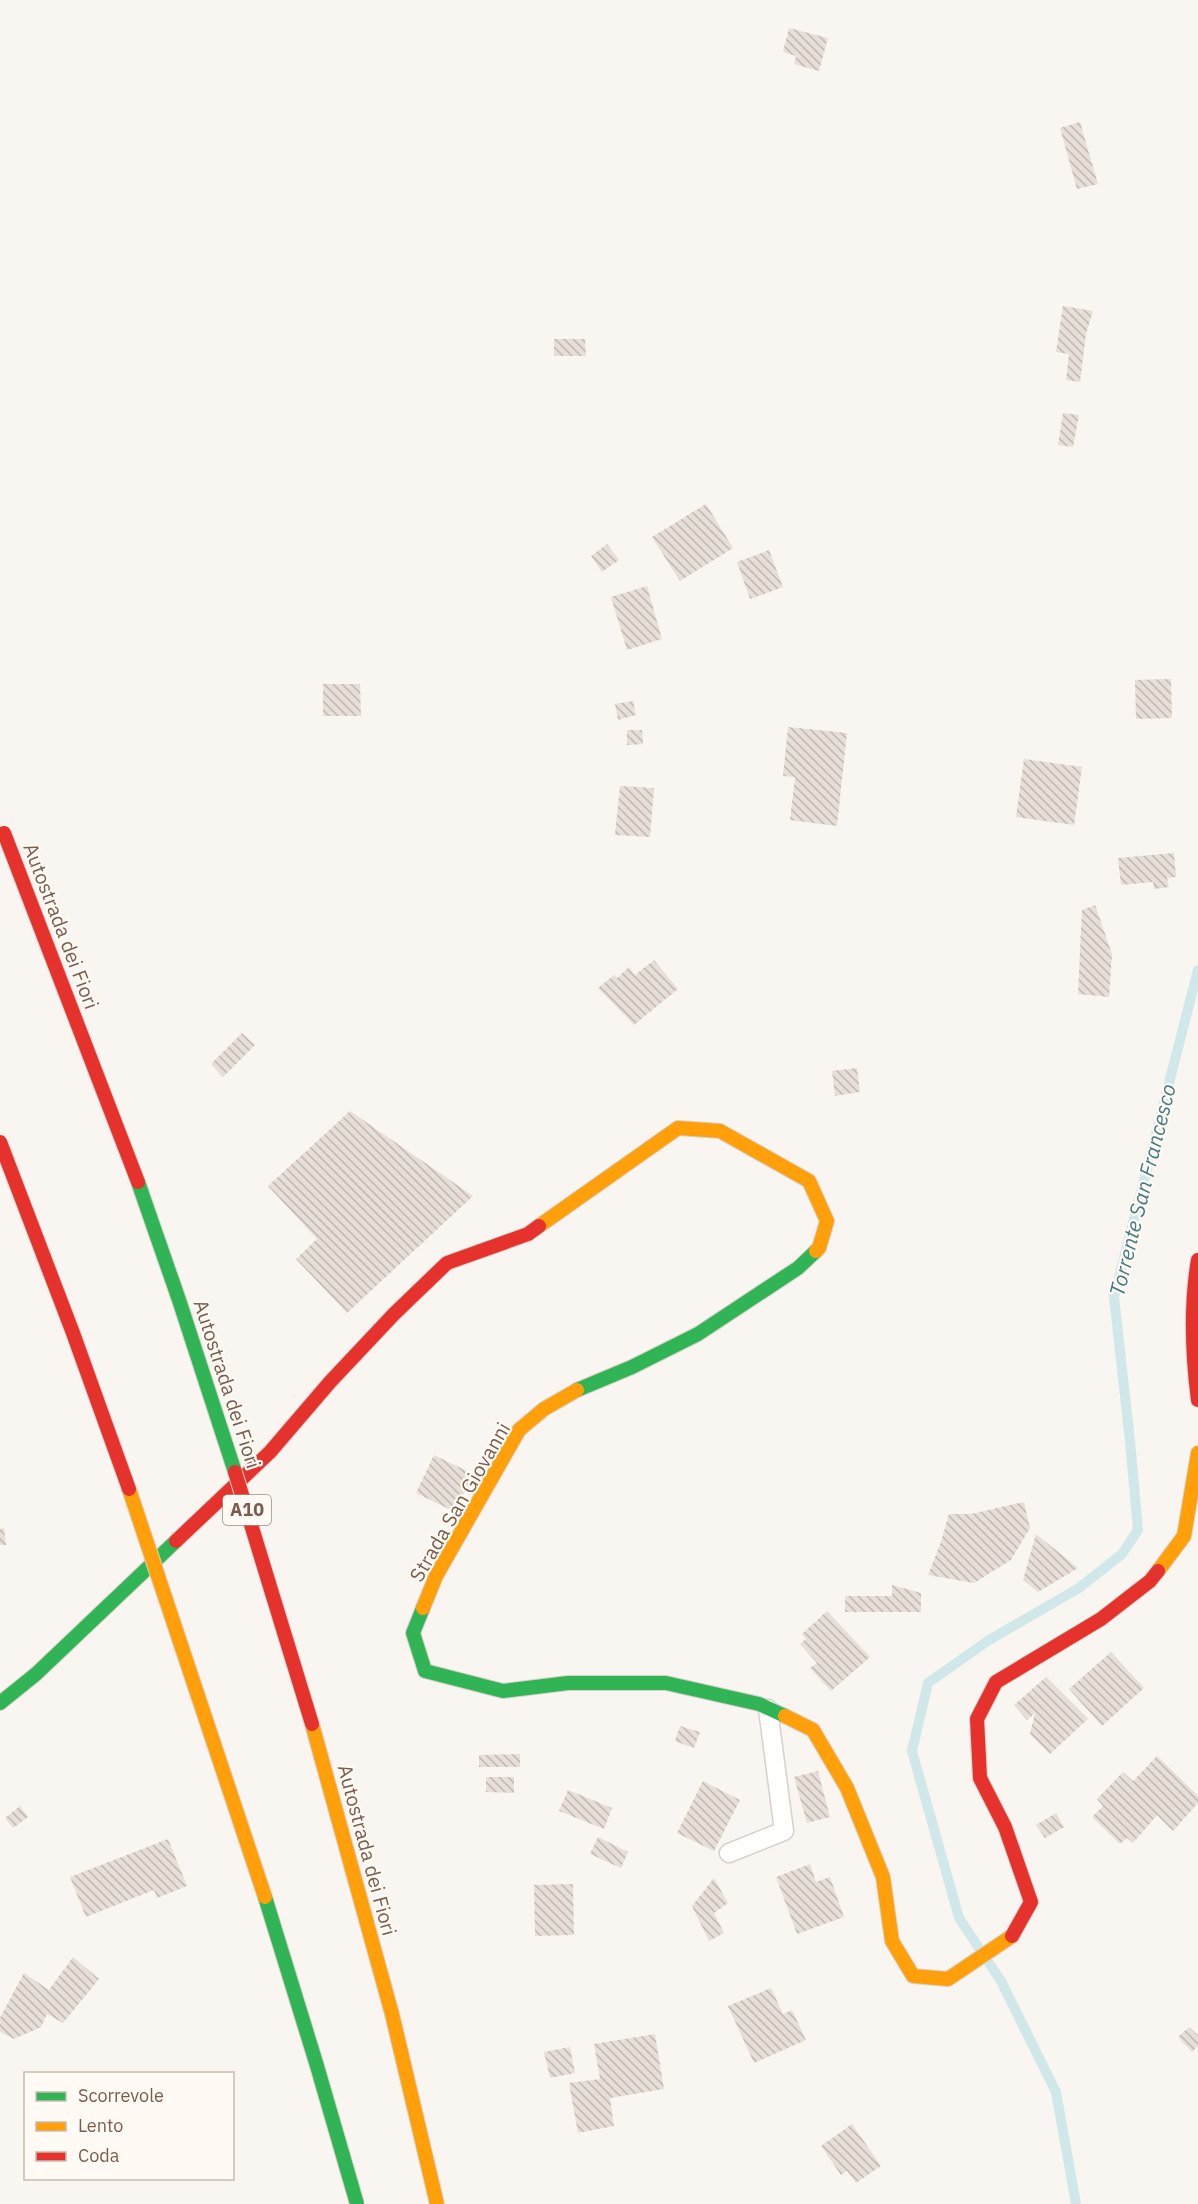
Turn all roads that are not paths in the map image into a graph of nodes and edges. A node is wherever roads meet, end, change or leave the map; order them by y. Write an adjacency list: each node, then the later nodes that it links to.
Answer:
1 (4, 833): 10 (main road, Autostrada dei Fiori / A10, bridge)
2 (0, 1142): 9 (main road, bridge)
3 (1198, 1260): 4 (main road)
4 (1198, 1400)
5 (1198, 1453): 7 (main road, Strada San Giovanni)
6 (0, 1703): 7 (main road, Strada San Giovanni)
7 (768, 1708): 8 (lane)
8 (729, 1853)
9 (357, 2204)
10 (437, 2204)

